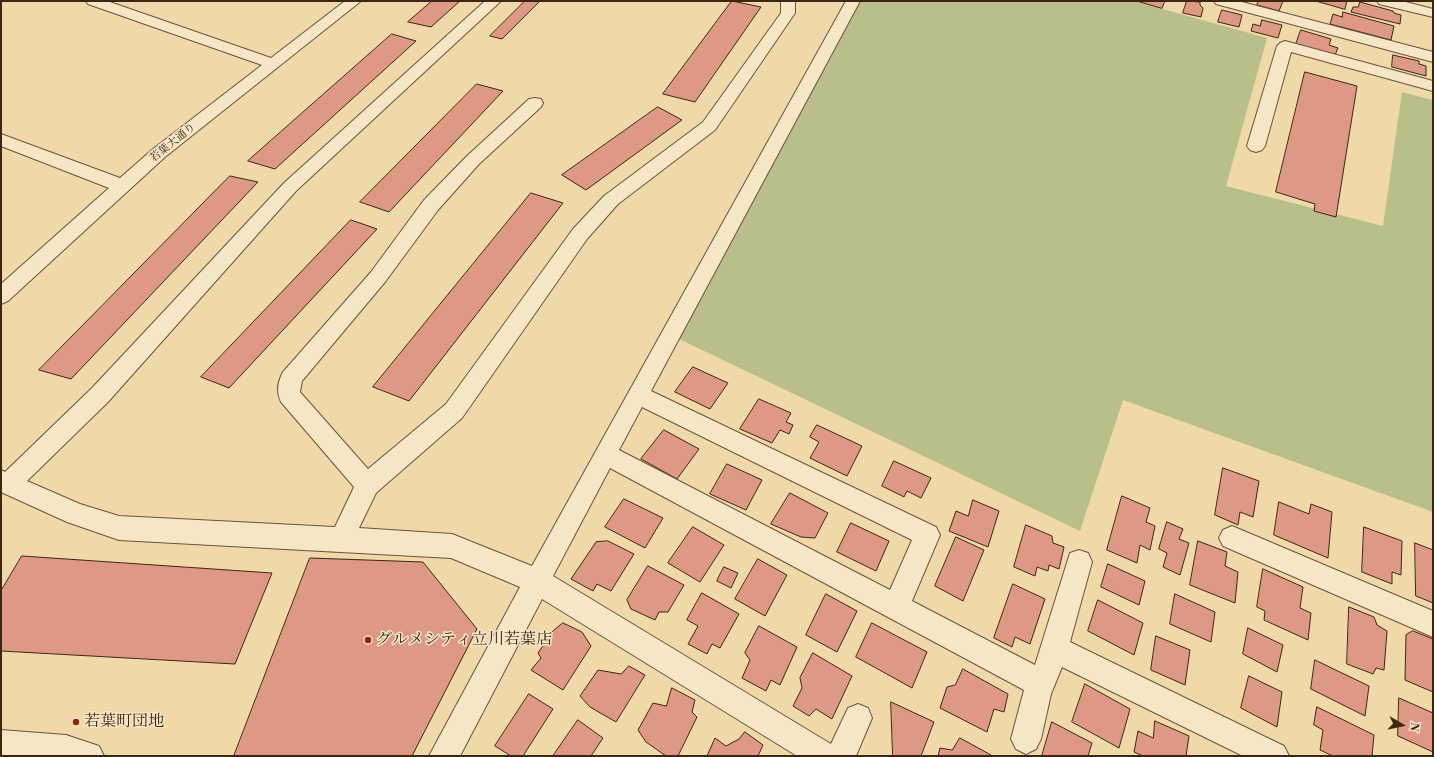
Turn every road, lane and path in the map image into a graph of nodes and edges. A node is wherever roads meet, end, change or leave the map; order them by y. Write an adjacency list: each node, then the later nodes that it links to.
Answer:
1 (93, 1): 10 (street)
2 (354, 1): 10 (street, 若葉大通り)
3 (494, 1): 19 (street)
4 (788, 1): 20 (street)
5 (852, 1): 17 (street)
6 (1221, 1): 9 (street)
7 (1384, 1): 8 (street)
8 (1433, 13)
9 (1433, 57)
10 (274, 64): 15 (street, 若葉大通り)
11 (1433, 86): 14 (street)
12 (535, 103): 20 (street)
13 (1, 140): 15 (street)
14 (1256, 146)
15 (122, 186): 16 (street, 若葉大通り)
16 (1, 296)
17 (638, 395): 18 (street); 25 (street)
18 (605, 454): 24 (street); 25 (street)
19 (4, 483): 22 (street)
20 (367, 485): 22 (street)
21 (1232, 538): 26 (street)
22 (342, 539): 24 (street)
23 (1079, 562): 27 (street)
24 (537, 581): 32 (street); 34 (street)
25 (896, 607): 28 (street)
26 (1433, 624)
27 (1055, 649): 28 (street); 36 (street)
28 (1040, 683): 30 (street)
29 (858, 718): 35 (street)
30 (1026, 739)
31 (1, 745): 33 (street)
32 (452, 753)
33 (89, 756)
34 (824, 756)
35 (841, 756)
36 (1274, 756)

